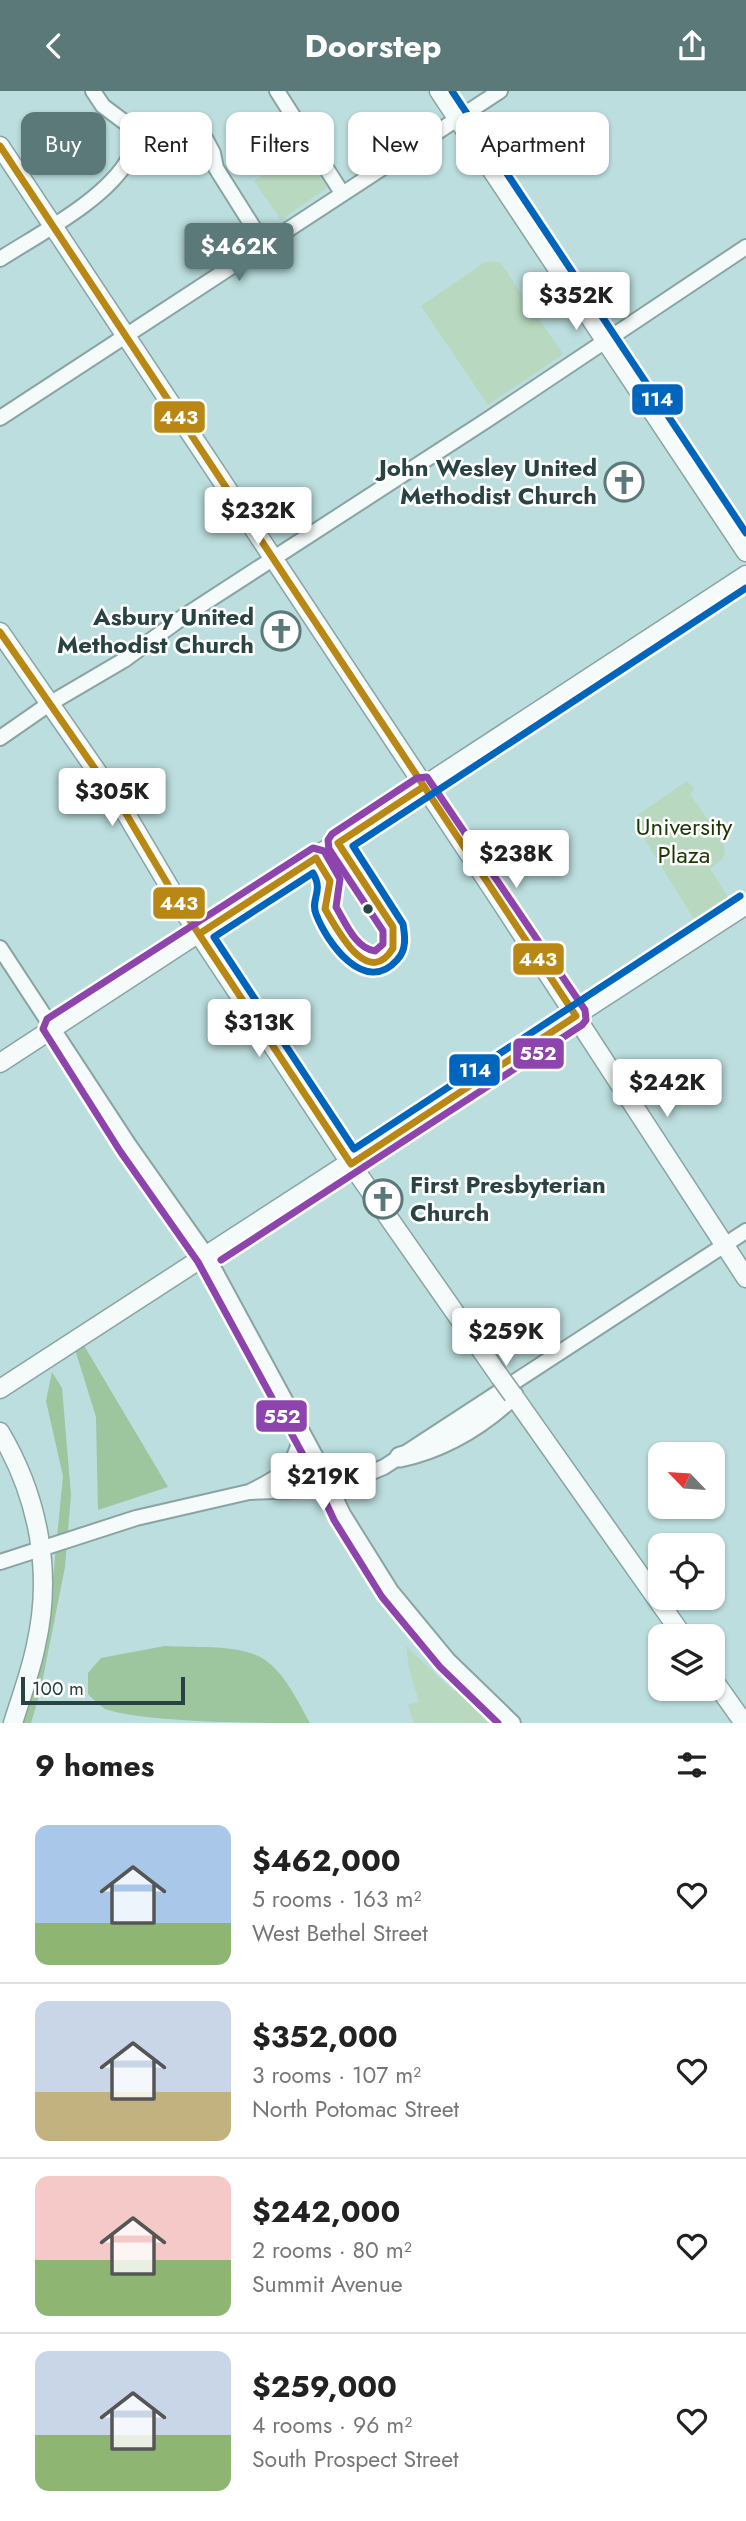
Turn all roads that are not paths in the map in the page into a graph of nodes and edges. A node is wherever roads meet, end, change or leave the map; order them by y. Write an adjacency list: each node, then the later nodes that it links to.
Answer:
1 (93, 91): 7 (street)
2 (277, 91): 13 (street)
3 (439, 91): 6 (main road)
4 (500, 91): 5 (street)
5 (468, 112)
6 (456, 116)
7 (120, 119)
8 (456, 120): 13 (street)
9 (0, 146): 14 (main road)
10 (212, 151): 15 (street)
11 (120, 171): 14 (street)
12 (495, 175): 19 (main road)
13 (342, 193): 15 (street)
14 (52, 226): 17 (street); 18 (main road)
15 (265, 246): 18 (street)
16 (746, 247): 19 (street)
17 (0, 259)
18 (125, 335): 20 (street); 22 (main road)
19 (605, 341): 21 (main road); 22 (street)
20 (0, 418)
21 (746, 552)
22 (273, 558): 25 (street); 27 (main road)
23 (746, 575): 27 (main road)
24 (0, 632): 25 (main road)
25 (49, 704): 26 (street); 29 (main road)
26 (0, 738)
27 (424, 787): 29 (main road); 31 (main road)
28 (746, 905): 31 (main road)
29 (199, 934): 32 (main road); 34 (main road)
30 (0, 948): 32 (street)
31 (576, 1016): 34 (main road); 36 (main road)
32 (53, 1028): 33 (main road); 37 (street)
33 (0, 1063)
34 (351, 1164): 37 (main road); 40 (main road, bridge)
35 (746, 1231): 36 (street)
36 (724, 1244): 38 (main road); 43 (street)
37 (207, 1257): 39 (main road); 42 (street)
38 (746, 1278)
39 (0, 1389)
40 (513, 1395): 43 (highway); 48 (main road)
41 (0, 1432): 46 (main road)
42 (302, 1432): 44 (street); 45 (street)
43 (400, 1457): 44 (street)
44 (331, 1489): 45 (street); 51 (street)
45 (249, 1492): 46 (street)
46 (42, 1549): 47 (street); 50 (main road)
47 (0, 1562)
48 (674, 1624)
49 (725, 1696): 52 (main road)
50 (13, 1723)
51 (513, 1723)
52 (744, 1723)

